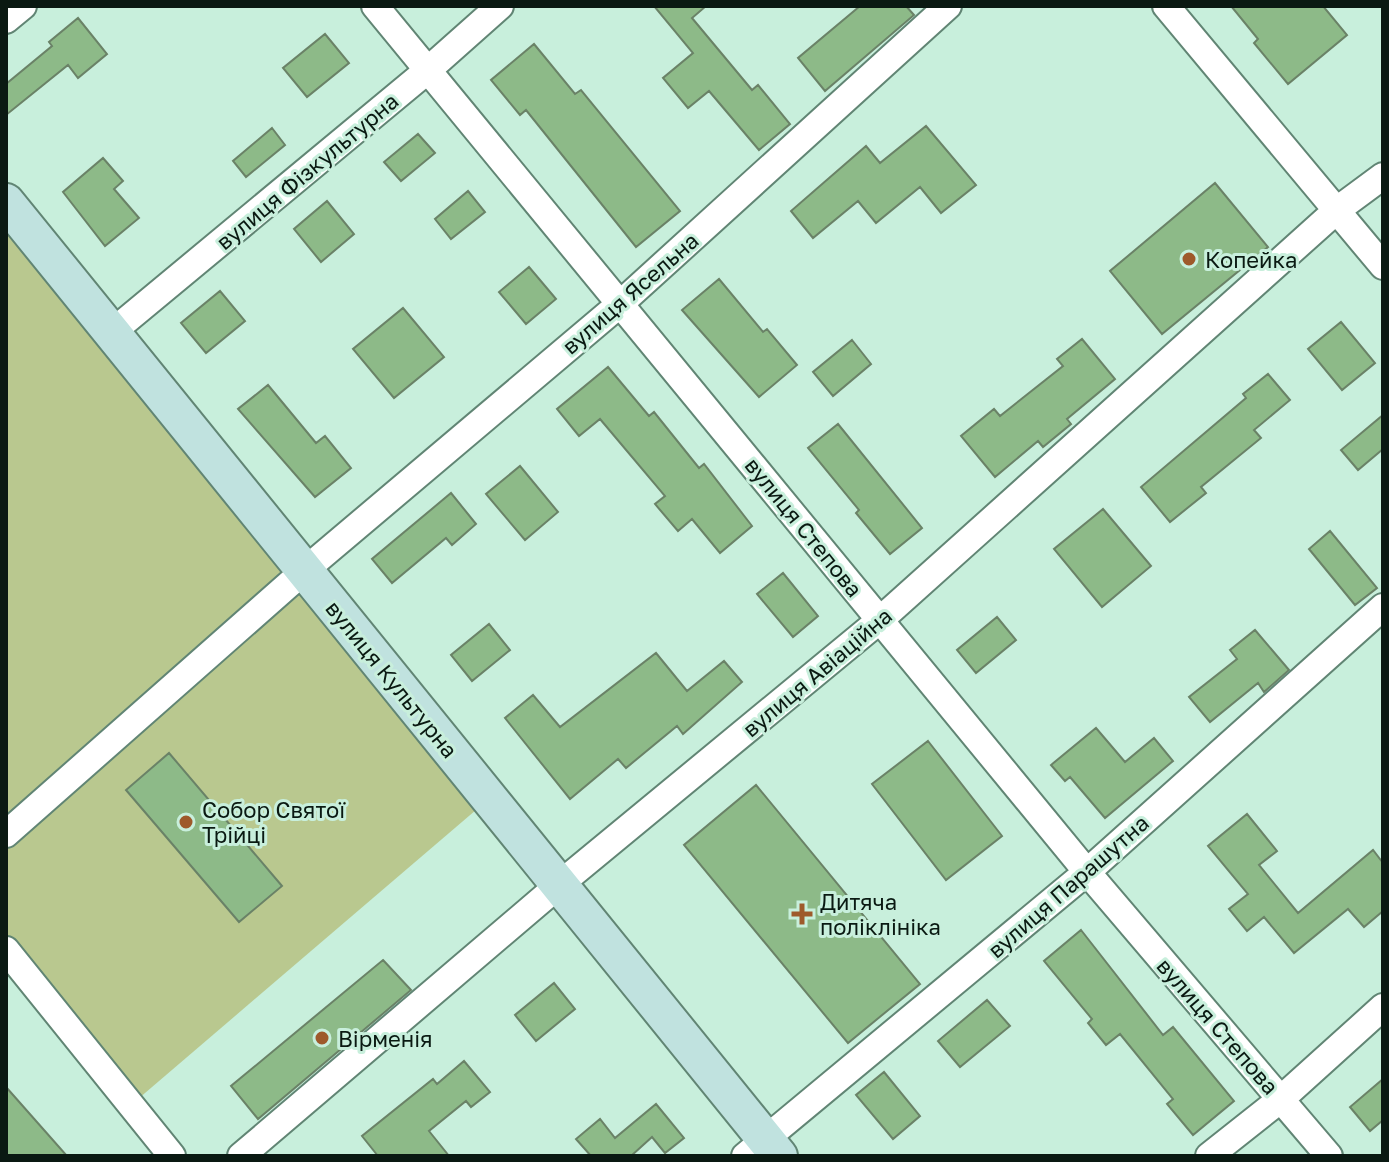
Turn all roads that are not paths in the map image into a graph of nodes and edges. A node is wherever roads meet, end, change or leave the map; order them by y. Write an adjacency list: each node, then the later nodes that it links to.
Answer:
1 (23, 6): 6 (street)
2 (375, 6): 7 (street, вулиця Степова)
3 (500, 6): 7 (street, вулиця Фізкультурна)
4 (948, 6): 12 (street, вулиця Ясельна)
5 (1166, 6): 10 (street)
6 (6, 20)
7 (428, 70): 12 (street, вулиця Степова); 13 (street, вулиця Фізкультурна)
8 (1383, 176): 10 (street, вулиця Авіаційна)
9 (6, 202): 13 (street, вулиця Культурна)
10 (1337, 210): 11 (street); 16 (street, вулиця Авіаційна)
11 (1383, 266)
12 (620, 304): 14 (street, вулиця Ясельна); 16 (street, вулиця Степова)
13 (111, 333): 14 (street, вулиця Культурна)
14 (304, 571): 17 (street, вулиця Ясельна); 19 (street, вулиця Культурна)
15 (1383, 607): 18 (street, вулиця Парашутна)
16 (880, 620): 18 (street, вулиця Степова); 19 (street, вулиця Авіаційна)
17 (6, 834)
18 (1087, 872): 22 (street, вулиця Степова); 23 (street, вулиця Парашутна)
19 (560, 884): 23 (street, вулиця Культурна); 25 (street, вулиця Авіаційна)
20 (6, 950): 24 (street)
21 (1383, 1007): 22 (street)
22 (1281, 1099): 26 (street); 27 (street, вулиця Степова)
23 (763, 1151)
24 (172, 1156)
25 (241, 1156)
26 (1209, 1156)
27 (1329, 1156)

